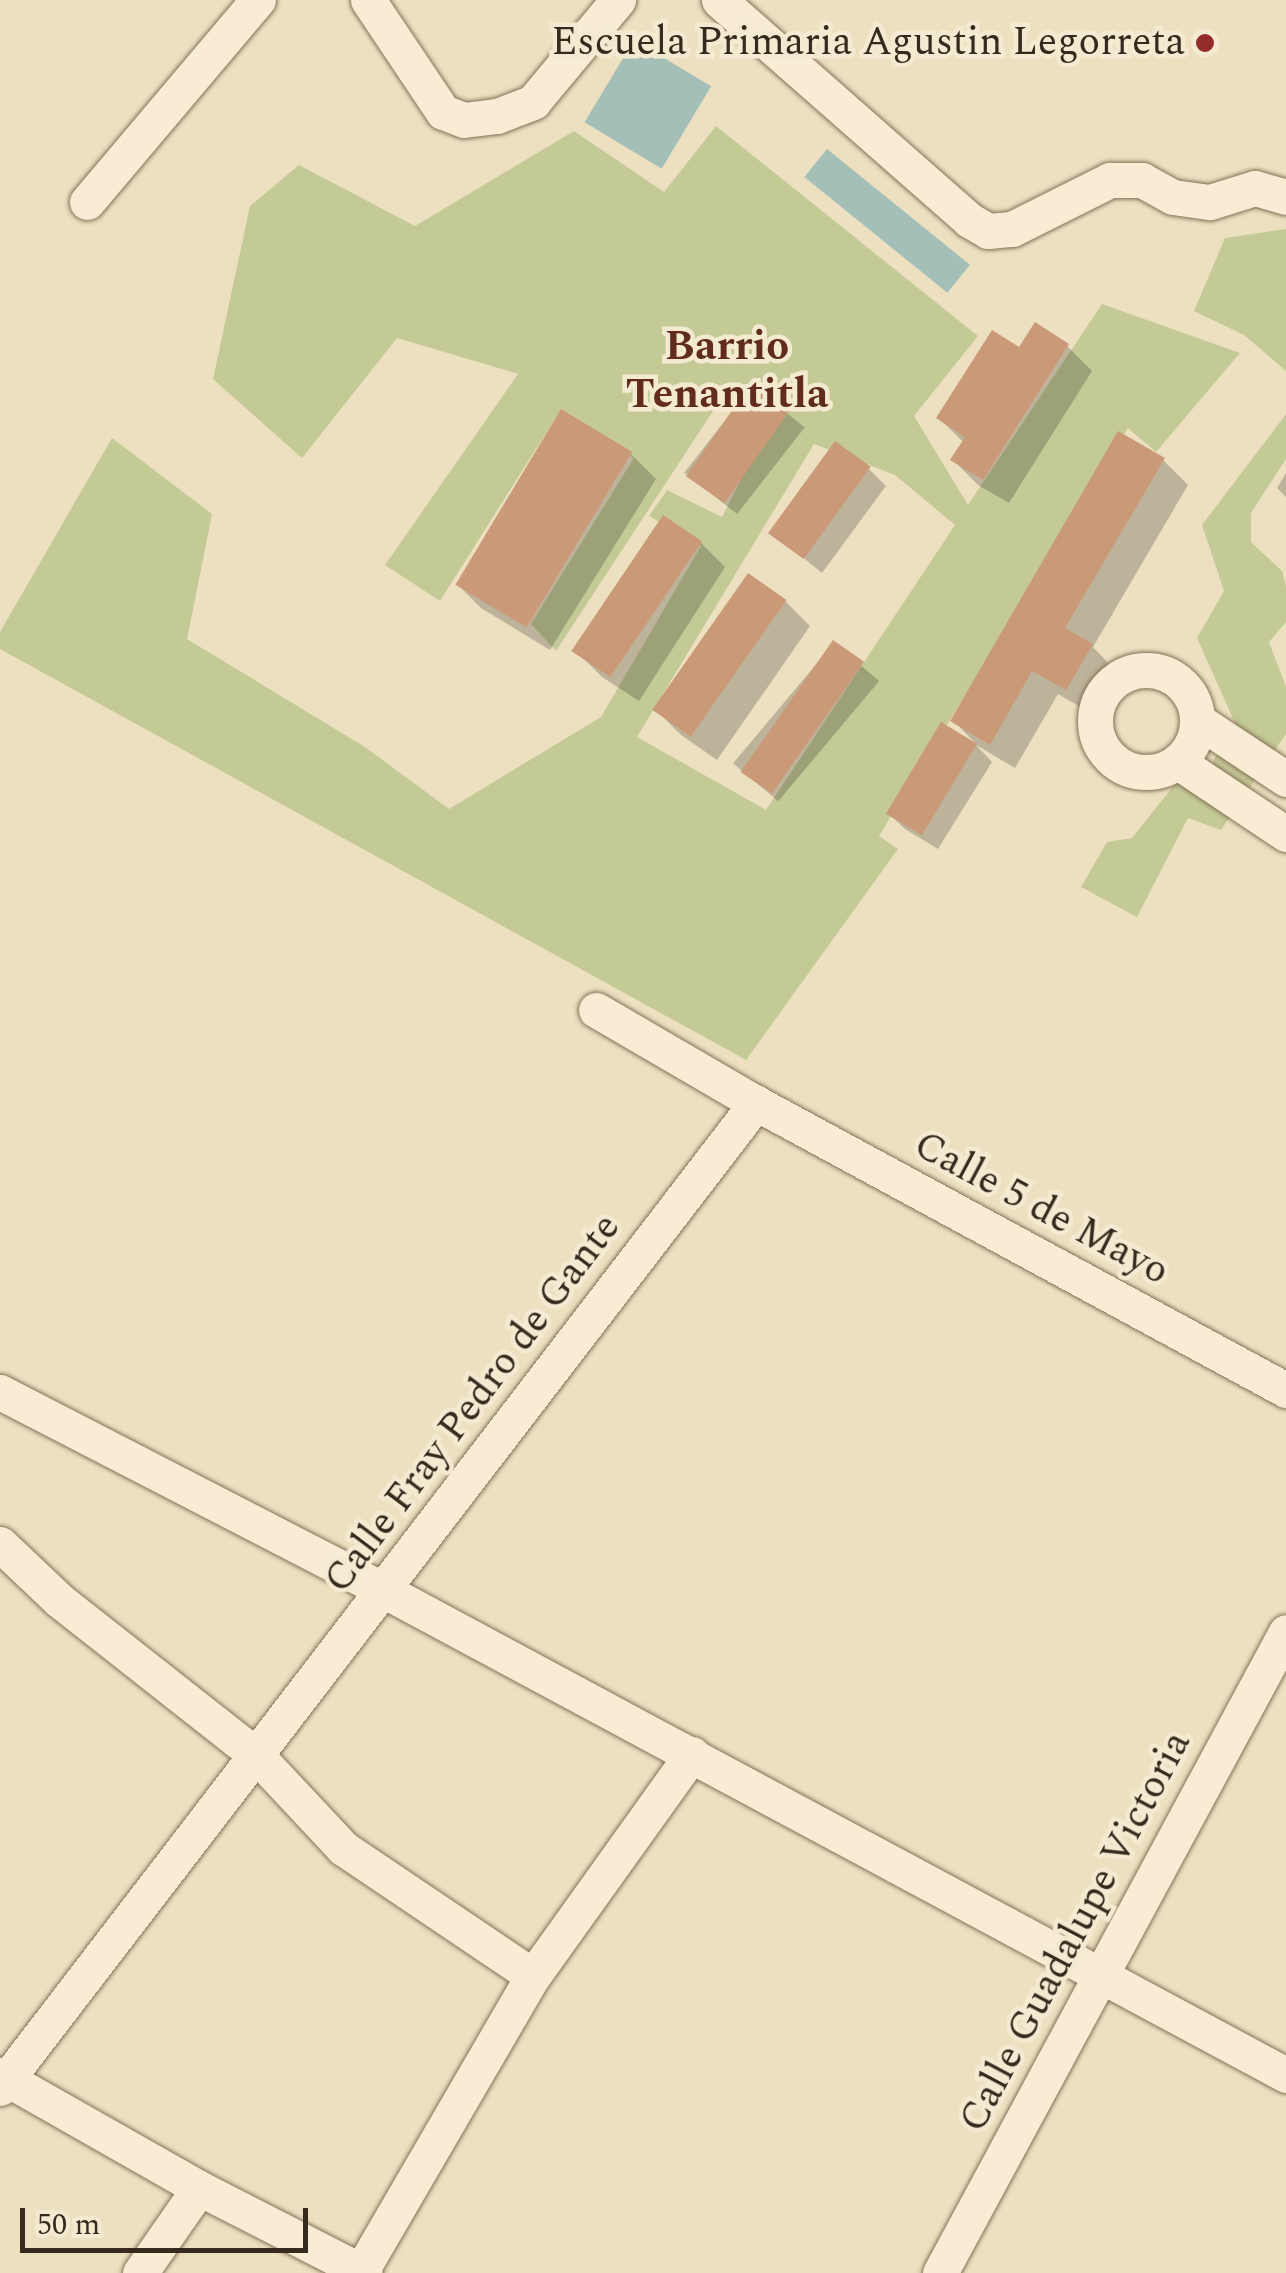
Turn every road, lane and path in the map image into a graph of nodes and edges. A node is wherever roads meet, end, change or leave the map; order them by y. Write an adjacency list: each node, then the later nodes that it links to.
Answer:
1 (258, 0): 6 (street)
2 (368, 0): 3 (street)
3 (618, 0)
4 (727, 3): 5 (street)
5 (1286, 197)
6 (87, 202)
7 (1197, 720): 8 (street); 8 (street); 9 (street)
8 (1178, 762): 10 (street)
9 (1286, 779)
10 (1286, 834)
11 (596, 1010): 12 (street, Calle 5 de Mayo)
12 (756, 1102): 13 (street, Calle 5 de Mayo); 16 (street, Calle Fray Pedro de Gante)
13 (1286, 1390)
14 (0, 1392): 16 (street)
15 (0, 1544): 19 (street)
16 (384, 1591): 18 (street); 19 (street, Calle Fray Pedro de Gante)
17 (1286, 1632): 20 (street, Calle Guadalupe Victoria)
18 (692, 1754): 20 (street); 21 (street)
19 (256, 1756): 21 (street); 23 (street, Calle Fray Pedro de Gante)
20 (1103, 1974): 22 (street); 27 (street, Calle Guadalupe Victoria)
21 (533, 1976): 25 (street)
22 (1286, 2074)
23 (2, 2081): 24 (street)
24 (199, 2188): 25 (street); 26 (street)
25 (363, 2272)
26 (140, 2273)
27 (940, 2273)

